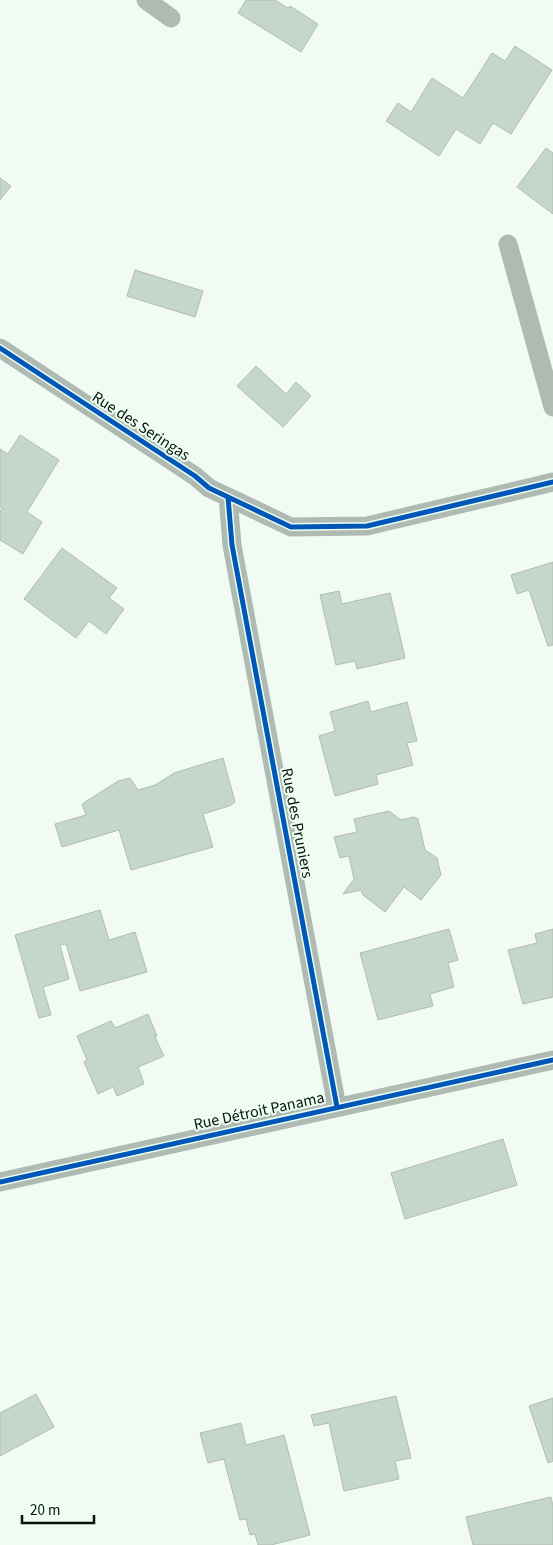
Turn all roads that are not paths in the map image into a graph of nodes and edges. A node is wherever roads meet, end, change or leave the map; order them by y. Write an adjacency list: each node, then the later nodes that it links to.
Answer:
1 (146, 0): 2 (street)
2 (171, 18)
3 (508, 244): 5 (street)
4 (0, 348): 7 (street, Rue des Seringas)
5 (553, 407)
6 (553, 482): 7 (street, Rue des Seringas)
7 (228, 497): 9 (street, Rue des Pruniers)
8 (553, 1060): 9 (street, Rue Détroit Panama)
9 (337, 1107): 10 (street, Rue Détroit Panama)
10 (0, 1182)

